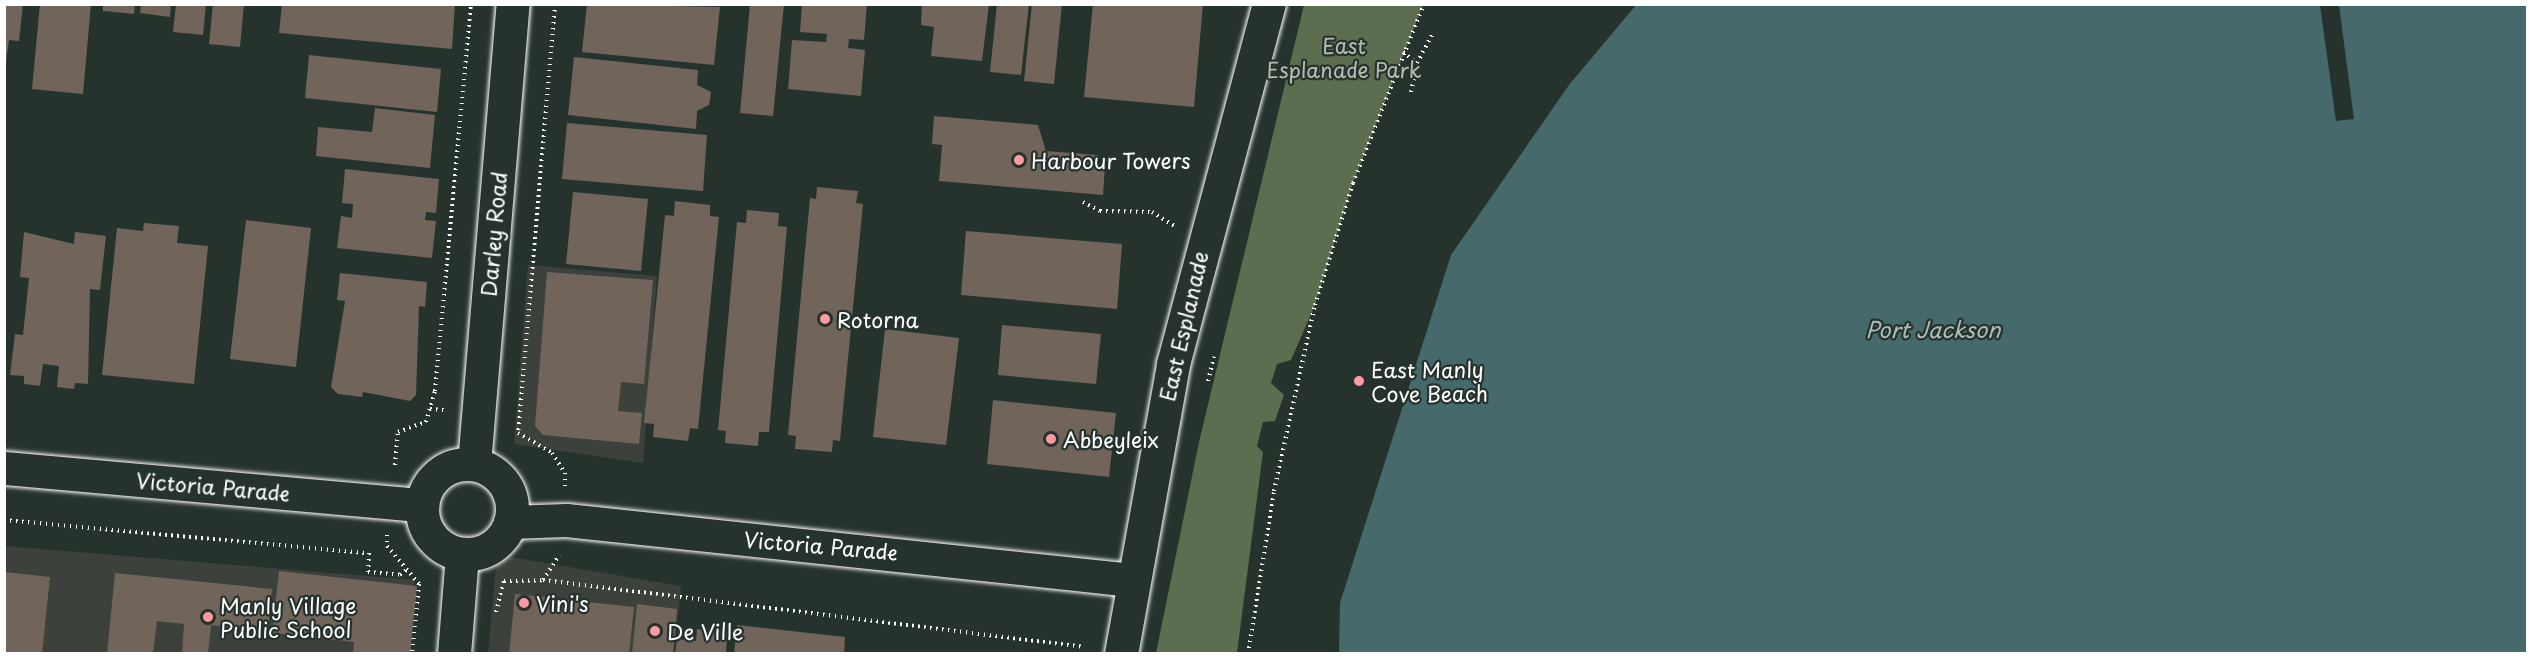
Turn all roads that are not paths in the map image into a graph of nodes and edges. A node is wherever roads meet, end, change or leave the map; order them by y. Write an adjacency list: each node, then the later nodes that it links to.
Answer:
1 (513, 4): 3 (street, Darley Road)
2 (1269, 4): 8 (street, East Esplanade)
3 (474, 464): 5 (street); 6 (street)
4 (4, 468): 5 (street, Victoria Parade)
5 (422, 505): 7 (street)
6 (510, 522): 7 (street); 8 (street, Victoria Parade)
7 (462, 554): 9 (street)
8 (1132, 580): 10 (street, East Esplanade)
9 (454, 654)
10 (1121, 654)

